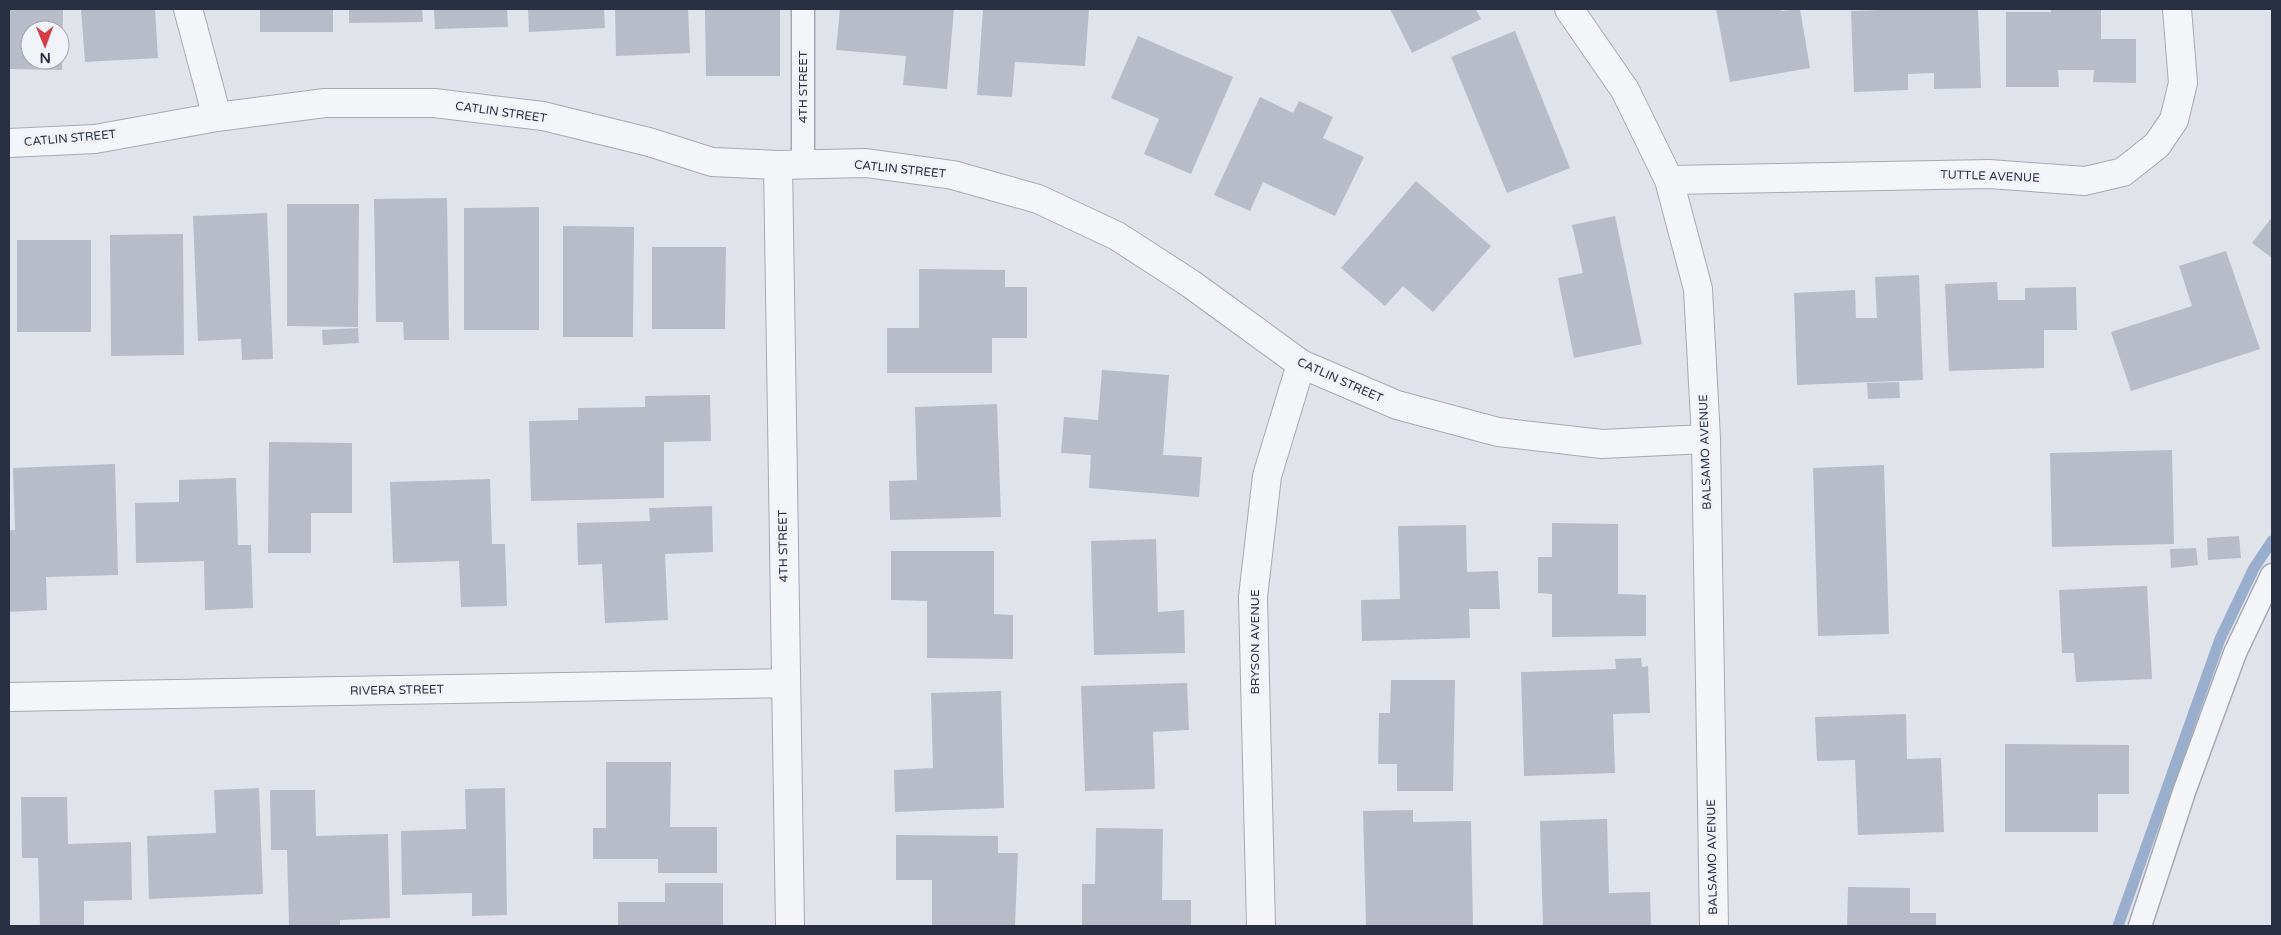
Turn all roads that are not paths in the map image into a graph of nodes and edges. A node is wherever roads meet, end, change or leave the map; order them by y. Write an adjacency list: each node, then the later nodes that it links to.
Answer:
1 (188, 9): 5 (street)
2 (803, 9): 7 (lane, 4TH STREET)
3 (1569, 9): 8 (street, BALSAMO AVENUE)
4 (2177, 9): 8 (street, TUTTLE AVENUE)
5 (217, 117): 6 (street, CATLIN STREET); 7 (street, CATLIN STREET)
6 (9, 143)
7 (791, 165): 9 (street, CATLIN STREET); 12 (street, 4TH STREET)
8 (1669, 180): 10 (street, BALSAMO AVENUE)
9 (1301, 364): 10 (street, CATLIN STREET); 15 (street, BRYSON AVENUE)
10 (1706, 439): 16 (street, BALSAMO AVENUE)
11 (2272, 576): 17 (lane)
12 (785, 683): 13 (street, RIVERA STREET); 14 (street, 4TH STREET)
13 (9, 697)
14 (790, 926)
15 (1261, 926)
16 (1714, 926)
17 (2140, 926)

